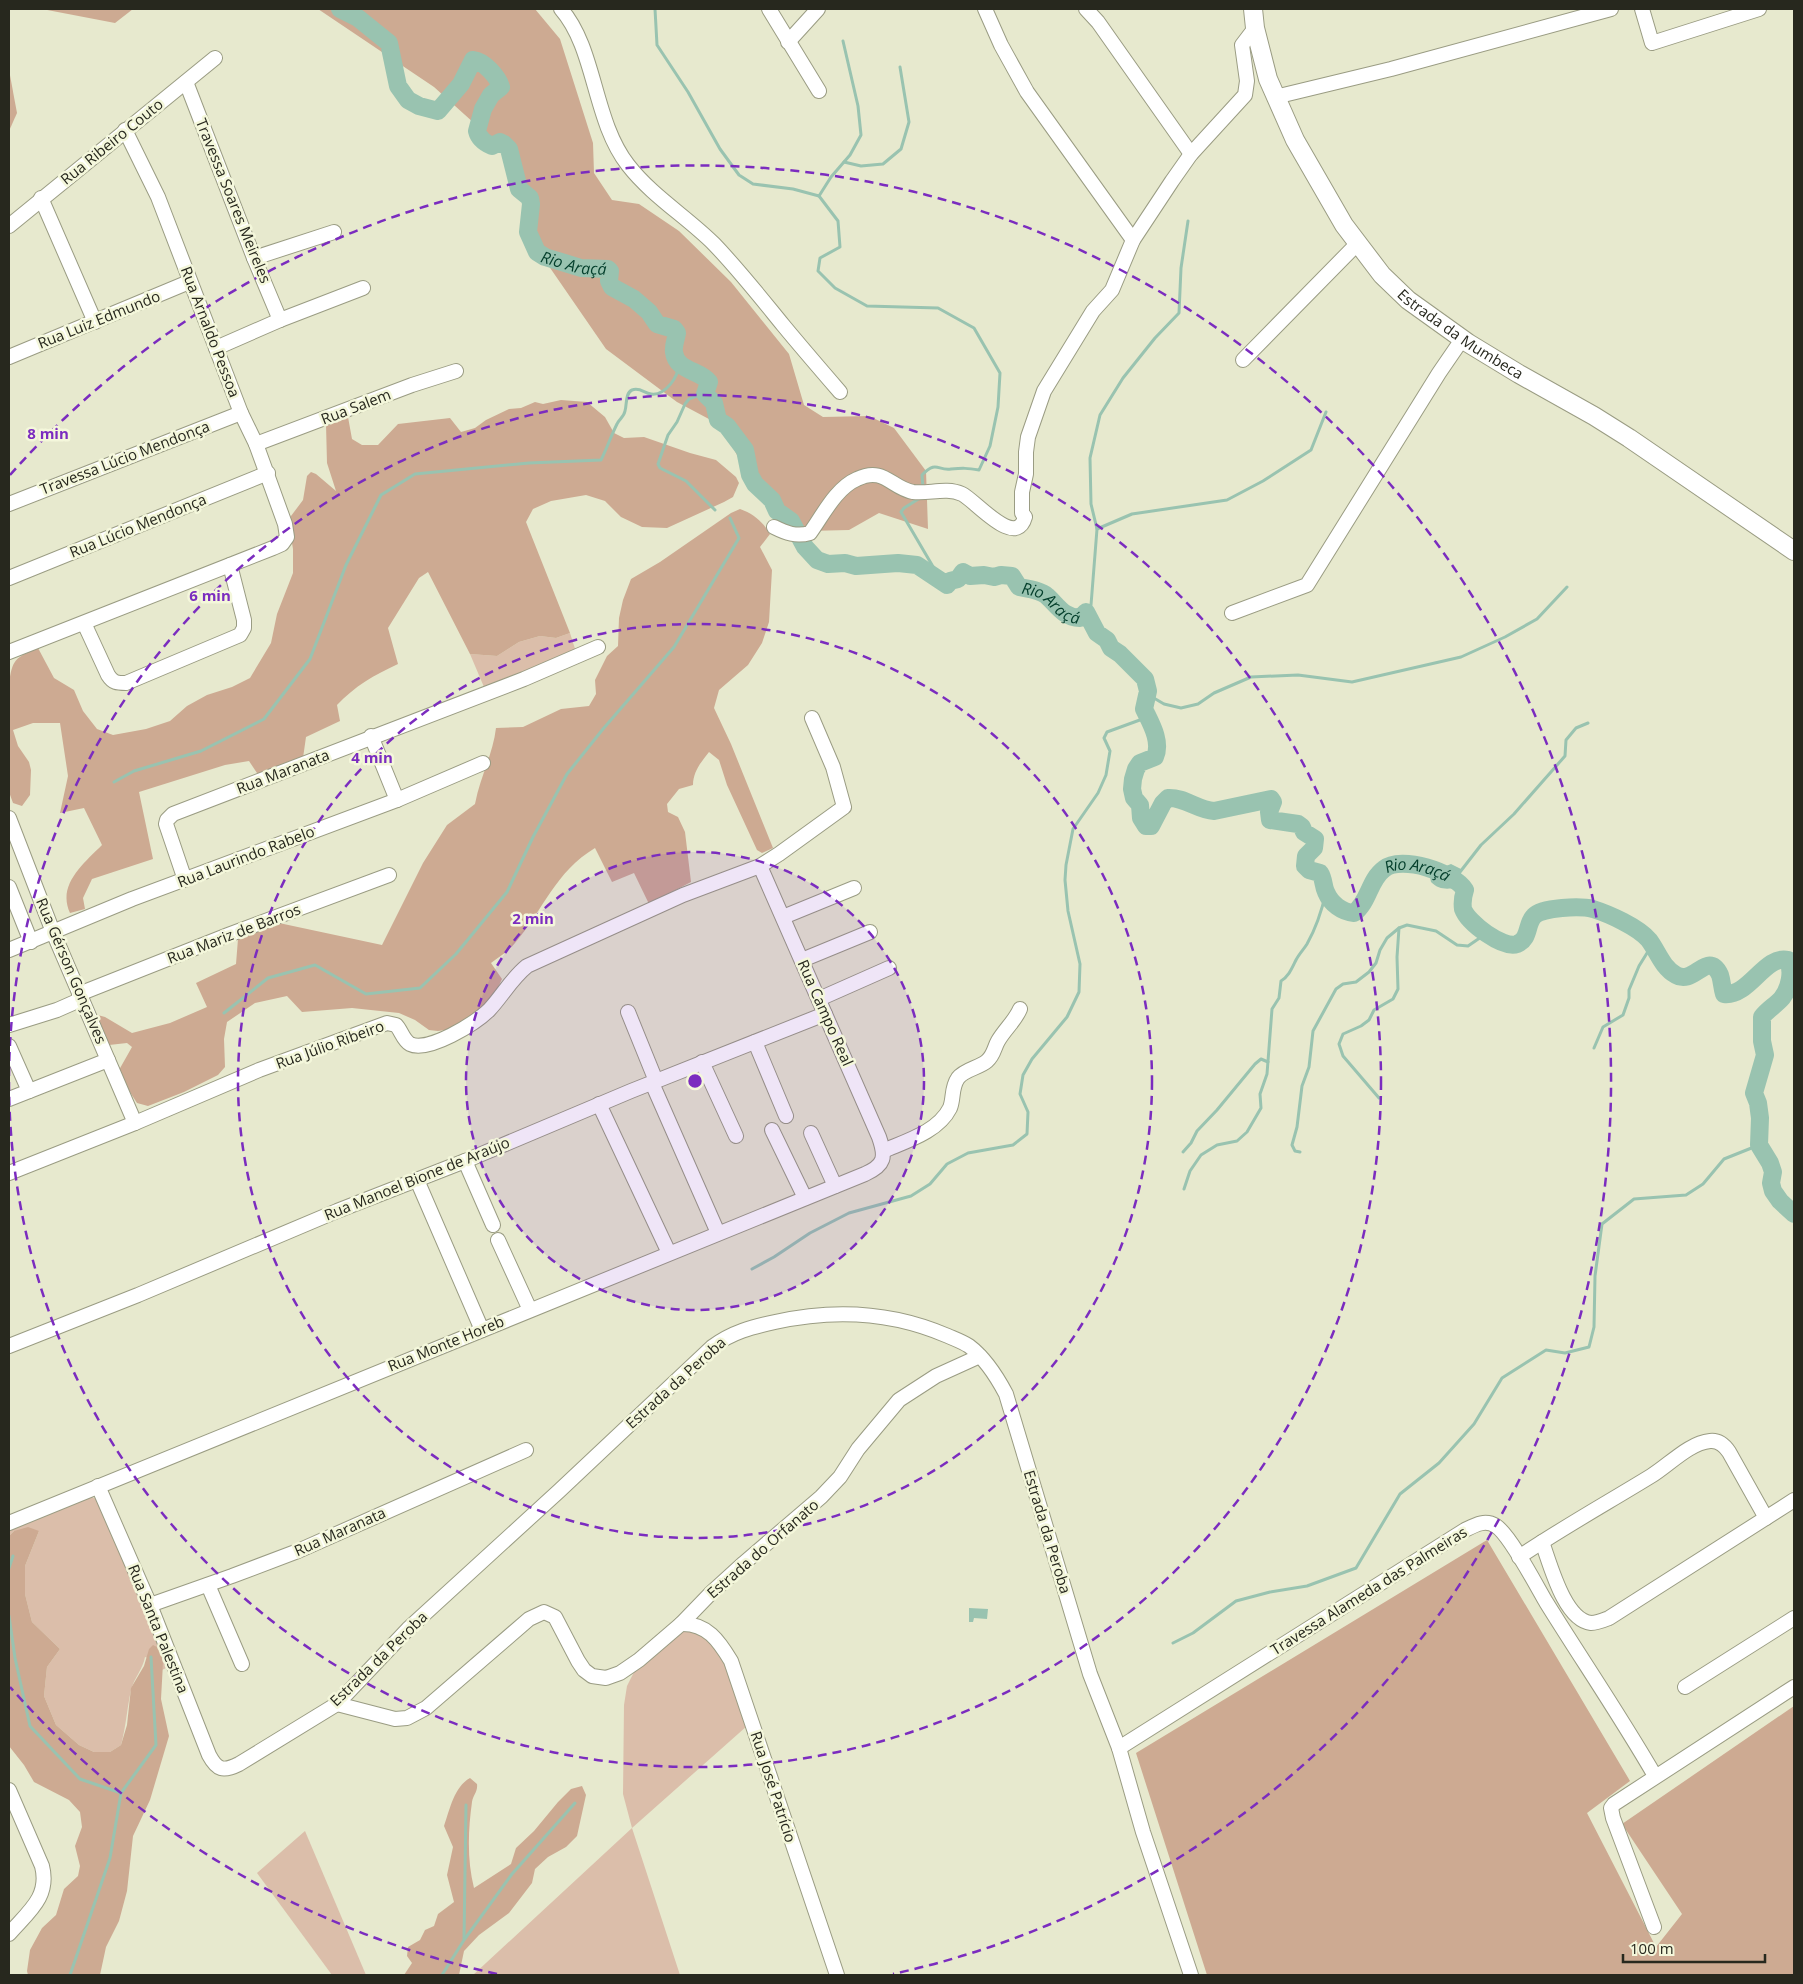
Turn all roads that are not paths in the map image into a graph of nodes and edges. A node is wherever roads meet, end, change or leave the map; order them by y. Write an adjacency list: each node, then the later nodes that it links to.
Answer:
1 (561, 9): 33 (street)
2 (769, 9): 11 (street)
3 (818, 9): 11 (street)
4 (986, 9): 21 (street)
5 (1086, 9): 17 (street)
6 (1253, 9): 10 (main road, Estrada da Mumbeca)
7 (1611, 9): 15 (street)
8 (1642, 9): 9 (street)
9 (1760, 9)
10 (1255, 28): 15 (main road, Estrada da Mumbeca); 17 (street)
11 (788, 42): 14 (street)
12 (215, 58): 13 (street, Rua Ribeiro Couto)
13 (186, 82): 16 (street, Rua Ribeiro Couto); 23 (street, Travessa Soares Meireles)
14 (819, 91)
15 (1275, 97): 22 (main road, Estrada da Mumbeca)
16 (125, 130): 18 (street, Rua Ribeiro Couto); 24 (street, Rua Arnaldo Pessoa)
17 (1191, 154): 21 (street)
18 (42, 198): 19 (street, Rua Ribeiro Couto); 27 (street)
19 (9, 226)
20 (334, 232): 23 (street)
21 (1133, 240): 38 (street)
22 (1357, 244): 28 (main road, Estrada da Mumbeca); 31 (street)
23 (254, 258): 26 (street, Travessa Soares Meireles)
24 (189, 282): 27 (street, Rua Luiz Edmundo); 29 (street, Rua Arnaldo Pessoa)
25 (363, 288): 26 (street)
26 (280, 320): 29 (street)
27 (95, 322): 30 (street, Rua Luiz Edmundo)
28 (1463, 338): 39 (main road, Estrada da Mumbeca); 42 (street)
29 (216, 348): 34 (street, Rua Arnaldo Pessoa)
30 (9, 356)
31 (1243, 360)
32 (456, 371): 35 (street, Rua Salem)
33 (840, 392)
34 (241, 413): 35 (street, Rua Arnaldo Pessoa); 37 (street, Travessa Lúcio Mendonça)
35 (256, 444): 36 (street, Rua Arnaldo Pessoa)
36 (268, 474): 40 (street, Rua Arnaldo Pessoa); 41 (street, Rua Lúcio Mendonça)
37 (9, 504)
38 (774, 527)
39 (1794, 551)
40 (230, 565): 43 (street); 43 (street)
41 (9, 578)
42 (1232, 613)
43 (84, 623): 45 (street)
44 (598, 647): 47 (street, Rua Maranata)
45 (9, 652)
46 (812, 718): 51 (street)
47 (371, 736): 49 (street); 53 (street, Rua Maranata)
48 (483, 763): 49 (street, Rua Laurindo Rabelo)
49 (397, 800): 53 (street, Rua Laurindo Rabelo)
50 (9, 818): 57 (street, Rua Gérson Gonçalves)
51 (760, 866): 56 (street, Rua Campo Real); 78 (street, Rua Júlio Ribeiro)
52 (389, 875): 63 (street, Rua Mariz de Barros)
53 (185, 880): 57 (street, Rua Laurindo Rabelo)
54 (9, 887): 59 (street)
55 (854, 888): 56 (street)
56 (783, 918): 61 (street, Rua Campo Real)
57 (53, 932): 59 (street, Rua Laurindo Rabelo); 63 (street, Rua Gérson Gonçalves)
58 (870, 932): 61 (street)
59 (30, 942): 60 (street, Rua Laurindo Rabelo)
60 (9, 950)
61 (802, 960): 64 (street, Rua Campo Real)
62 (889, 968): 64 (street)
63 (80, 997): 68 (street, Rua Mariz de Barros); 71 (street, Rua Gérson Gonçalves)
64 (819, 999): 67 (street, Rua Campo Real)
65 (1020, 1009): 82 (street, Rua Monte Horeb)
66 (628, 1012): 73 (street)
67 (826, 1014): 69 (street, Rua Manoel Bione de Araújo); 82 (street, Rua Campo Real)
68 (9, 1025)
69 (755, 1042): 72 (street, Rua Manoel Bione de Araújo); 77 (street)
70 (9, 1046): 74 (street)
71 (108, 1060): 74 (street); 78 (street, Rua Gérson Gonçalves)
72 (702, 1062): 73 (street, Rua Manoel Bione de Araújo); 81 (street)
73 (654, 1082): 76 (street, Rua Manoel Bione de Araújo); 89 (street)
74 (29, 1091): 75 (street)
75 (9, 1099)
76 (599, 1104): 83 (street, Rua Manoel Bione de Araújo); 91 (street)
77 (786, 1116)
78 (135, 1123): 84 (street, Rua Júlio Ribeiro)
79 (772, 1130): 87 (street)
80 (811, 1133): 86 (street)
81 (736, 1136)
82 (882, 1157): 86 (street, Rua Monte Horeb)
83 (465, 1161): 85 (street, Rua Manoel Bione de Araújo); 88 (street)
84 (9, 1173)
85 (417, 1180): 93 (street); 94 (street, Rua Manoel Bione de Araújo)
86 (835, 1186): 87 (street, Rua Monte Horeb)
87 (805, 1198): 89 (street, Rua Monte Horeb)
88 (493, 1226)
89 (718, 1233): 91 (street, Rua Monte Horeb)
90 (498, 1240): 92 (street)
91 (668, 1253): 92 (street, Rua Monte Horeb)
92 (530, 1310): 93 (street, Rua Monte Horeb)
93 (482, 1330): 97 (street, Rua Monte Horeb)
94 (9, 1346)
95 (980, 1356): 106 (street, Estrada do Orfanato); 110 (street, Estrada da Peroba); 111 (street, Estrada da Peroba)
96 (526, 1450): 103 (street, Rua Maranata)
97 (98, 1486): 100 (street, Rua Monte Horeb); 104 (street, Rua Santa Palestina)
98 (1794, 1500): 99 (street)
99 (1766, 1518): 101 (street); 101 (street)
100 (9, 1523)
101 (1542, 1542): 102 (street)
102 (1519, 1557): 111 (street, Travessa Alameda das Palmeiras); 113 (street, Travessa Alameda das Palmeiras)
103 (208, 1585): 104 (street, Rua Maranata); 107 (street)
104 (150, 1605): 112 (street, Rua Santa Palestina)
105 (1794, 1618): 108 (street)
106 (681, 1624): 110 (street, Estrada do Orfanato); 117 (street, Rua José Patrício)
107 (242, 1664)
108 (1685, 1687)
109 (1794, 1687): 113 (street)
110 (337, 1704): 112 (street, Estrada da Peroba)
111 (1119, 1748): 118 (street, Estrada da Peroba)
112 (221, 1770)
113 (1655, 1776): 115 (street)
114 (9, 1790): 116 (street)
115 (1654, 1927)
116 (9, 1934)
117 (837, 1975)
118 (1191, 1975)

